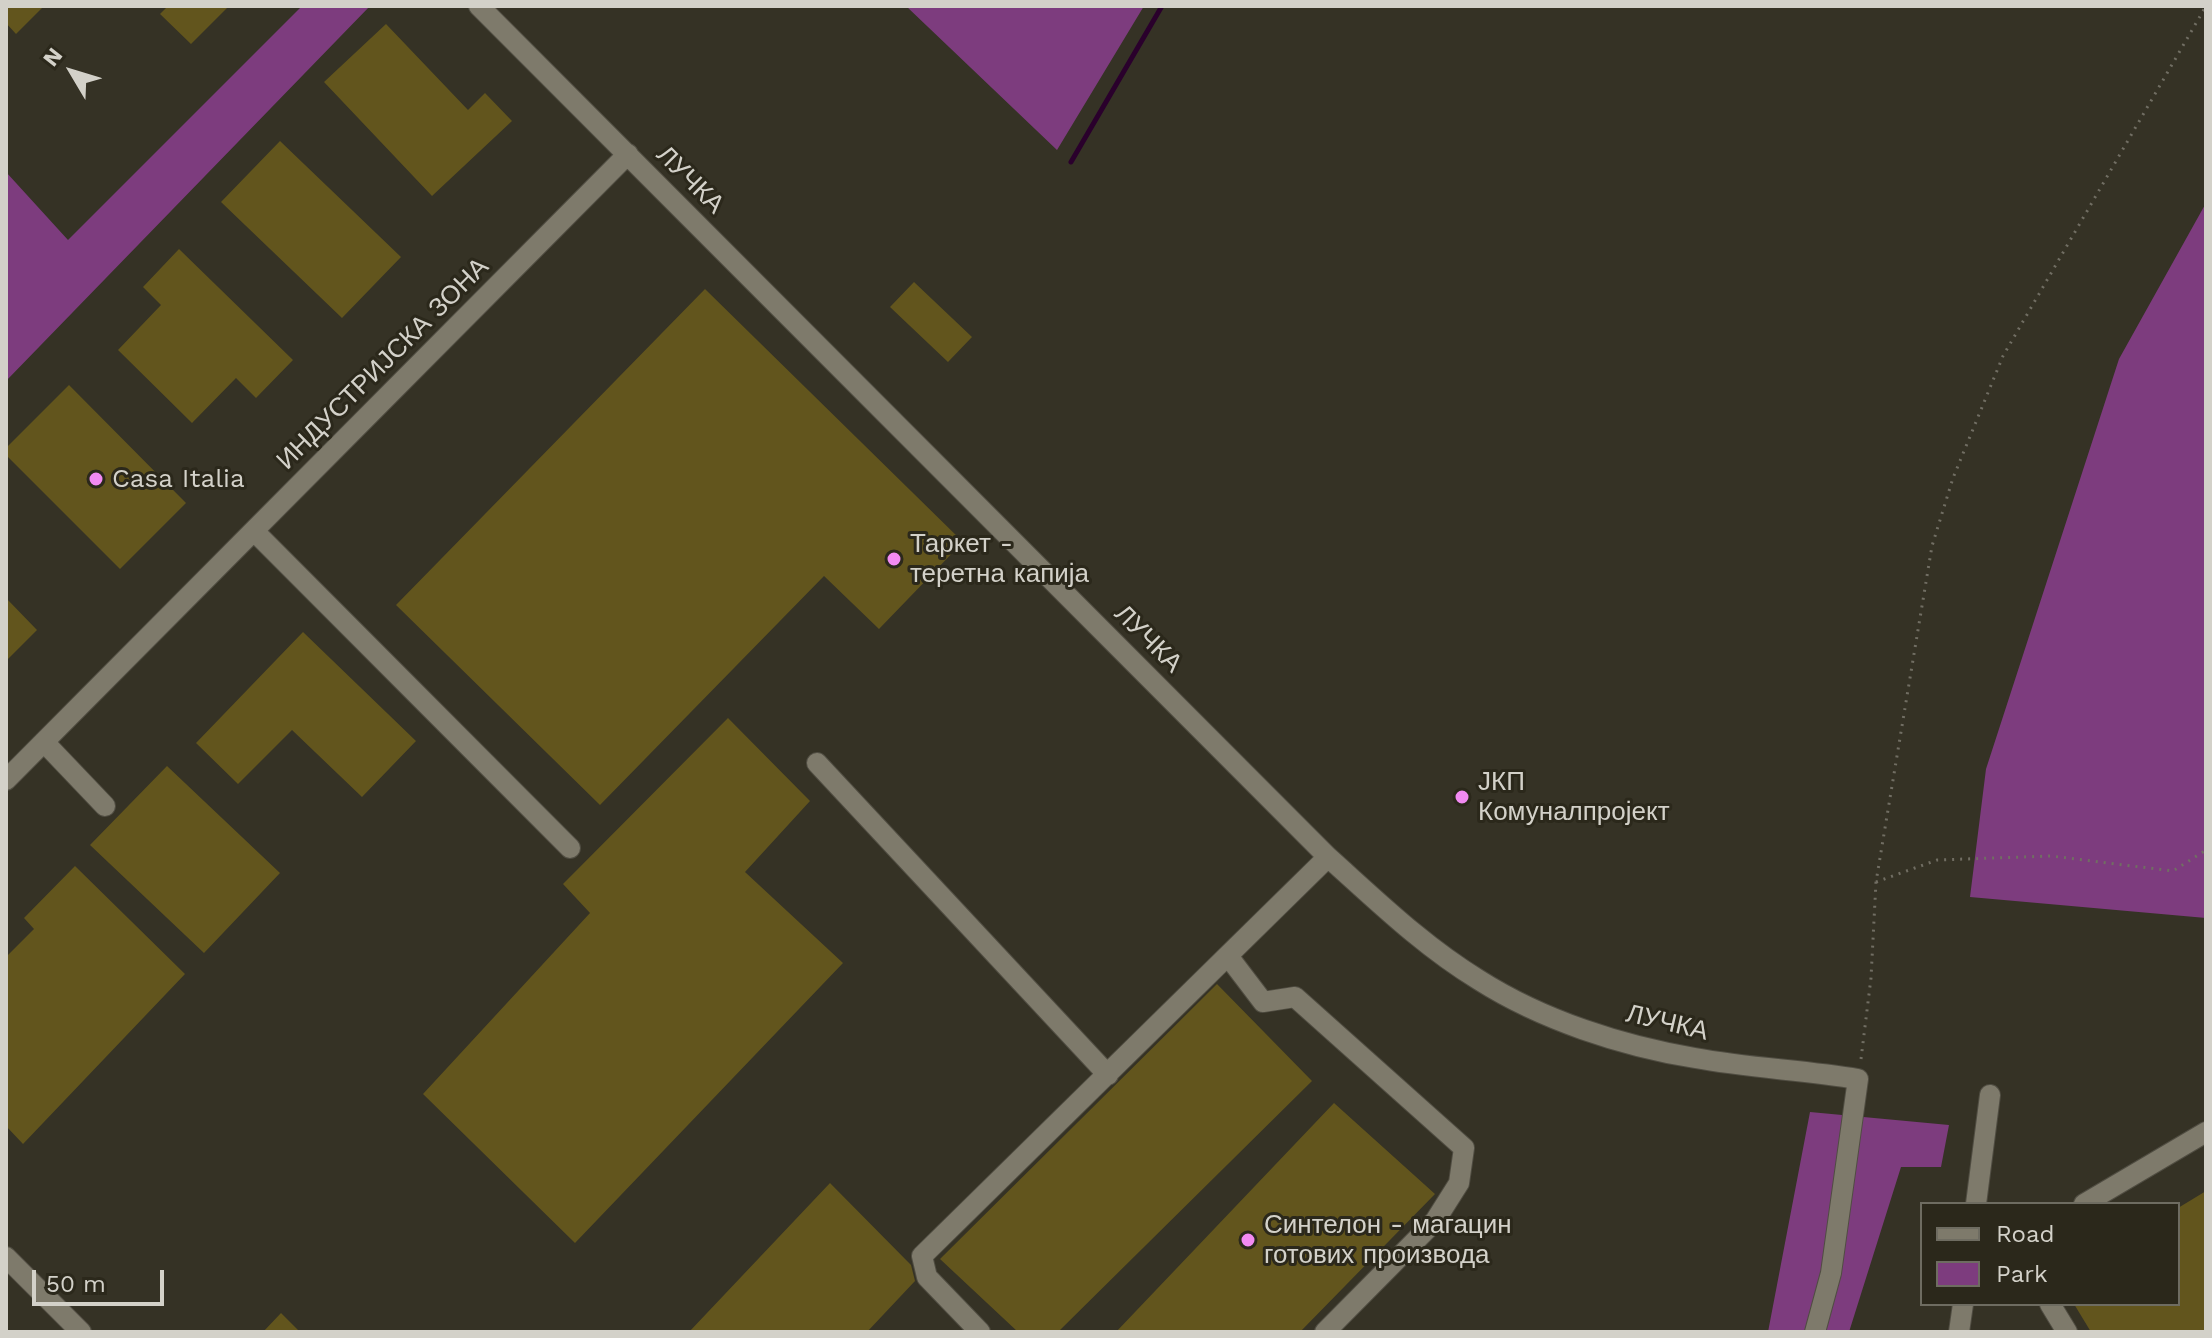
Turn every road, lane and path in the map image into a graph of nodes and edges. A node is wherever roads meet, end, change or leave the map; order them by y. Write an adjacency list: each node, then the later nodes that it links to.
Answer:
1 (479, 6): 3 (street, ЛУЧКА)
2 (2206, 6): 12 (path)
3 (628, 154): 4 (street, ИНДУСТРИЈСКА ЗОНА); 11 (street, ЛУЧКА)
4 (254, 531): 5 (street, ИНДУСТРИЈСКА ЗОНА); 9 (street)
5 (44, 742): 7 (street, ИНДУСТРИЈСКА ЗОНА); 8 (street)
6 (817, 763): 14 (street)
7 (6, 780)
8 (105, 806)
9 (570, 848)
10 (2206, 850): 12 (path)
11 (1328, 857): 13 (street); 15 (street, ЛУЧКА)
12 (1876, 882): 15 (path)
13 (1228, 956): 14 (street); 25 (street)
14 (1108, 1075): 24 (street)
15 (1858, 1079): 26 (street)
16 (1990, 1095): 18 (street)
17 (2206, 1132): 19 (street)
18 (1976, 1202)
19 (2087, 1202)
20 (6, 1257): 23 (street)
21 (1963, 1306): 27 (street)
22 (2051, 1306): 28 (street)
23 (81, 1332)
24 (980, 1332)
25 (1325, 1332)
26 (1815, 1332)
27 (1959, 1332)
28 (2067, 1332)

